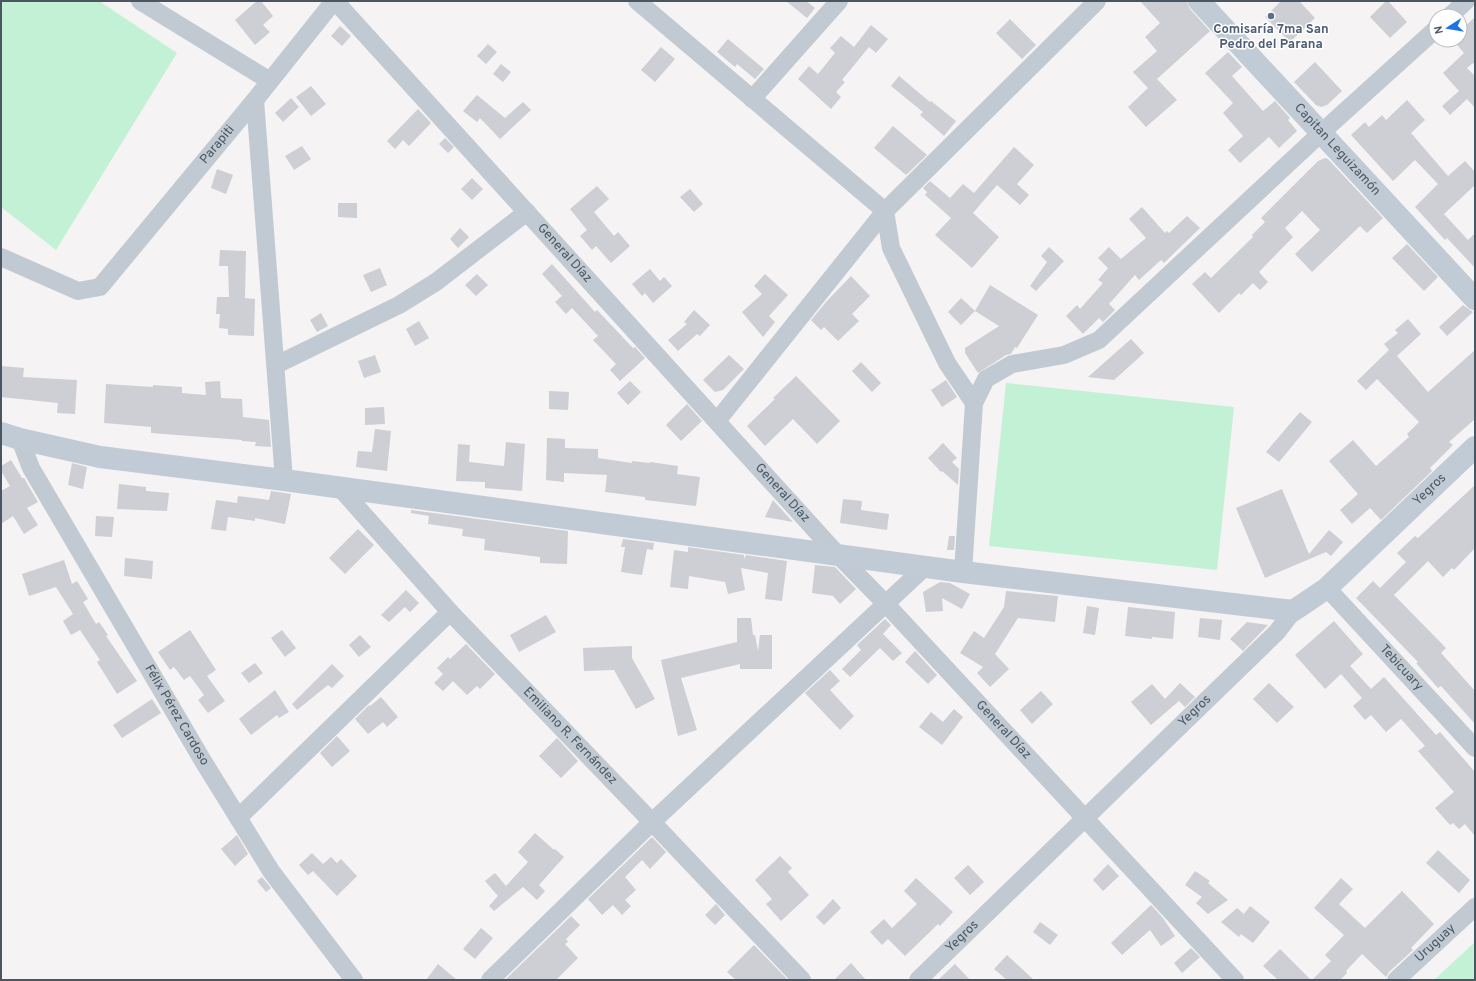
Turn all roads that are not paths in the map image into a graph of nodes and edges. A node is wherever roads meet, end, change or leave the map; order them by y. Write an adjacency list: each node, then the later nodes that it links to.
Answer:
1 (140, 1): 10 (street)
2 (335, 1): 10 (street, Parapiti); 15 (street, General Díaz)
3 (637, 1): 11 (street)
4 (840, 1): 11 (street)
5 (1097, 1): 14 (street)
6 (1199, 1): 13 (street, Capitan Leguizamón)
7 (1466, 1): 8 (street)
8 (1459, 8)
9 (1428, 35): 13 (street)
10 (270, 82): 12 (street, Parapiti)
11 (752, 99): 14 (street)
12 (255, 100): 16 (street, Parapiti); 18 (street)
13 (1321, 133): 17 (street, Capitan Leguizamón); 19 (street)
14 (885, 211): 19 (street); 20 (street)
15 (527, 212): 18 (street); 20 (street, General Díaz)
16 (1, 257)
17 (1475, 299)
18 (276, 365): 23 (street)
19 (974, 403): 27 (street)
20 (717, 421): 25 (street, General Díaz)
21 (10, 436): 23 (street); 33 (street, Félix Pérez Cardoso)
22 (1475, 447): 28 (street, Yegros)
23 (284, 480): 24 (street)
24 (341, 489): 25 (street); 31 (street, Emiliano R. Fernández)
25 (838, 555): 26 (street); 29 (street, General Díaz)
26 (925, 567): 27 (street); 29 (street)
27 (963, 572): 30 (street)
28 (1327, 588): 30 (street, Yegros); 32 (street, Tebicuary)
29 (886, 604): 34 (street, General Díaz); 35 (street)
30 (1293, 611): 34 (street, Yegros)
31 (450, 612): 33 (street); 35 (street, Emiliano R. Fernández)
32 (1475, 748)
33 (238, 818): 37 (street, Félix Pérez Cardoso)
34 (1084, 818): 40 (street, Yegros); 41 (street, General Díaz)
35 (652, 822): 38 (street); 39 (street, Emiliano R. Fernández)
36 (1475, 907): 42 (street, Uruguay)
37 (354, 980)
38 (490, 980)
39 (802, 980)
40 (918, 980)
41 (1236, 980)
42 (1396, 980)

